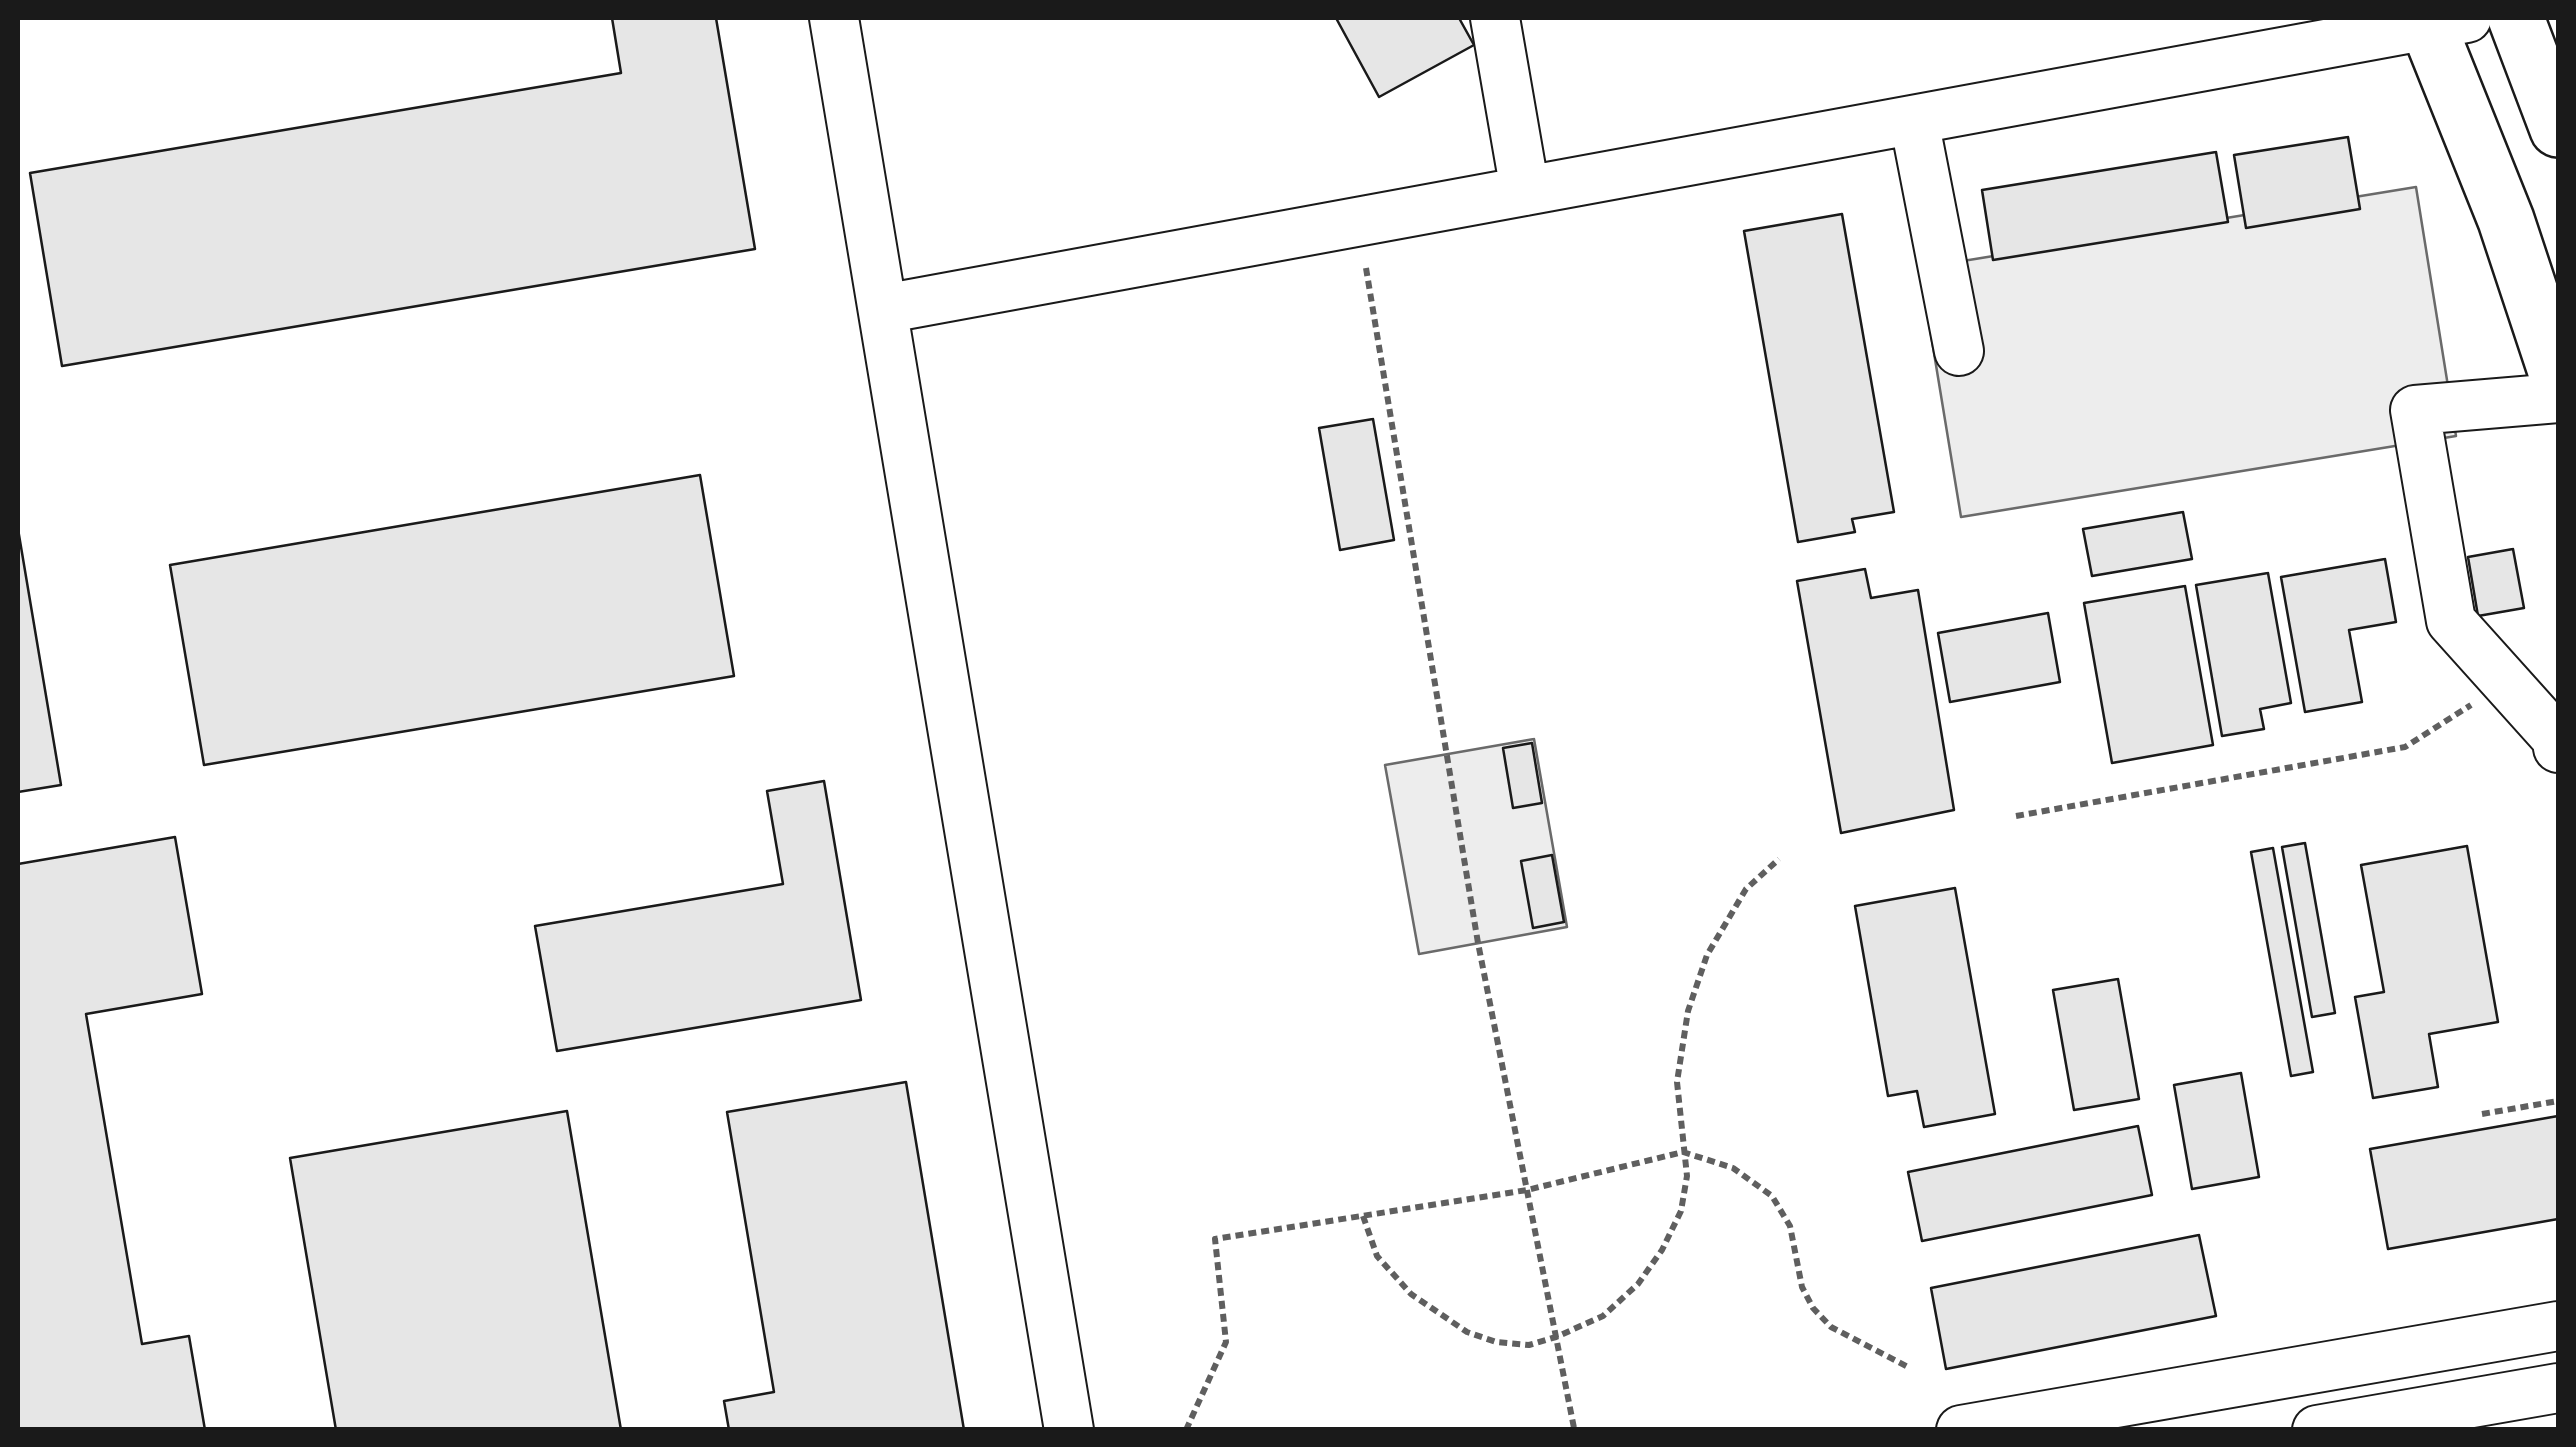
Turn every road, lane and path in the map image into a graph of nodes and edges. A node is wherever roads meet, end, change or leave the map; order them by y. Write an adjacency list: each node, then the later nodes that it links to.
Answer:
1 (834, 18): 9 (street)
2 (1495, 18): 7 (street)
3 (2516, 18): 6 (main road)
4 (2440, 20): 5 (street); 11 (main road)
5 (1914, 120): 7 (street); 10 (street)
6 (2558, 130)
7 (1525, 191): 9 (street)
8 (1366, 268): 20 (path)
9 (883, 309): 27 (street)
10 (1960, 351)
11 (2558, 377)
12 (2558, 398): 13 (street)
13 (2506, 683): 14 (street); 15 (path)
14 (2558, 748)
15 (2016, 816)
16 (1779, 860): 19 (path)
17 (2558, 1101): 18 (path)
18 (2482, 1114)
19 (1683, 1152): 20 (path); 23 (path); 24 (path)
20 (1527, 1190): 21 (path); 23 (path)
21 (1363, 1216): 23 (path); 28 (path)
22 (2558, 1326): 29 (street)
23 (1556, 1337): 26 (path)
24 (1910, 1368)
25 (2558, 1388): 30 (street)
26 (1574, 1428)
27 (1070, 1430)
28 (1186, 1430)
29 (1961, 1430)
30 (2316, 1430)

